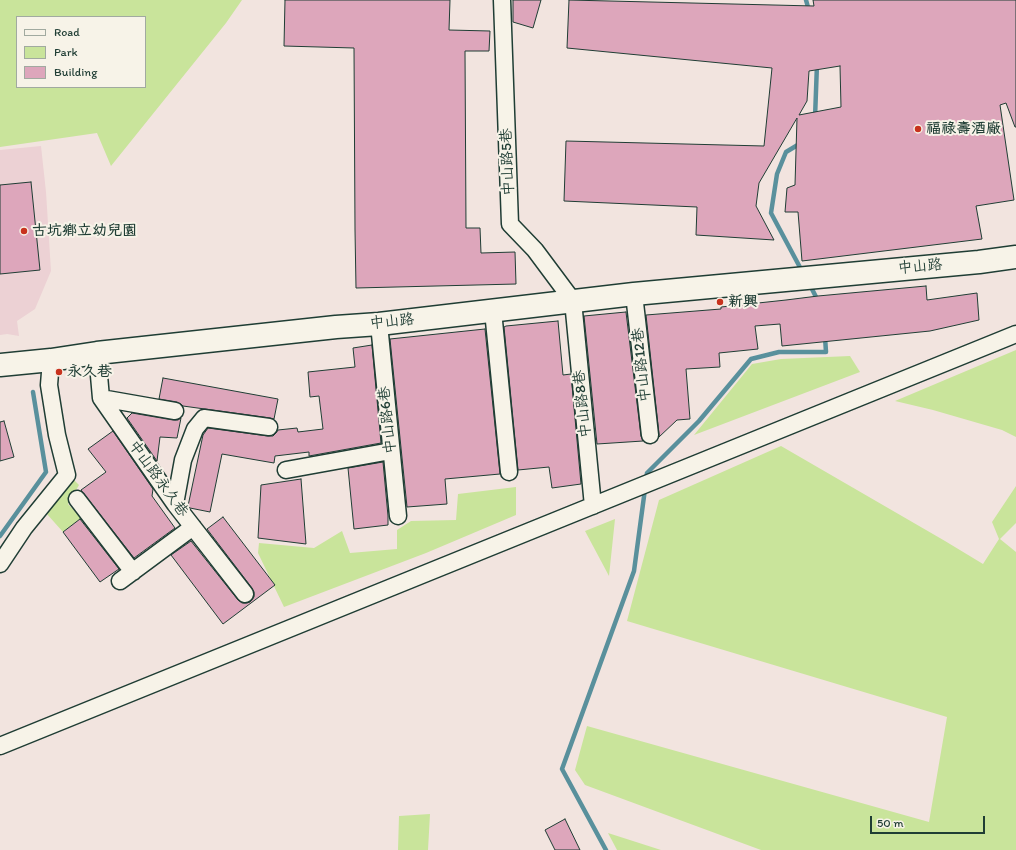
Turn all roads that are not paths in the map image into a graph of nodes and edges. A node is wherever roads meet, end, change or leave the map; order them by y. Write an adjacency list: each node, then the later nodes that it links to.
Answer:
1 (502, 0): 4 (street, 中山路5巷)
2 (1016, 257): 3 (main road, 中山路)
3 (634, 294): 4 (main road, 中山路); 14 (street, 中山路12巷)
4 (573, 301): 5 (main road, 中山路); 20 (street, 中山路8巷)
5 (493, 311): 6 (main road, 中山路); 17 (street)
6 (379, 324): 8 (main road, 中山路); 15 (street, 中山路6巷)
7 (1016, 334): 20 (street)
8 (96, 353): 9 (main road, 中山路); 11 (street, 中山路永久巷)
9 (51, 360): 10 (main road, 中山路); 23 (street)
10 (0, 365)
11 (101, 398): 12 (street); 19 (street, 中山路永久巷)
12 (175, 411)
13 (269, 428): 19 (street)
14 (650, 435)
15 (391, 451): 16 (street); 21 (street, 中山路6巷)
16 (286, 470)
17 (509, 472)
18 (77, 499): 24 (street)
19 (175, 504): 22 (street, 中山路永久巷)
20 (593, 506): 27 (street)
21 (398, 516)
22 (193, 527): 24 (street); 26 (street, 中山路永久巷)
23 (0, 564)
24 (133, 572): 25 (street)
25 (120, 581)
26 (245, 594)
27 (0, 746)

